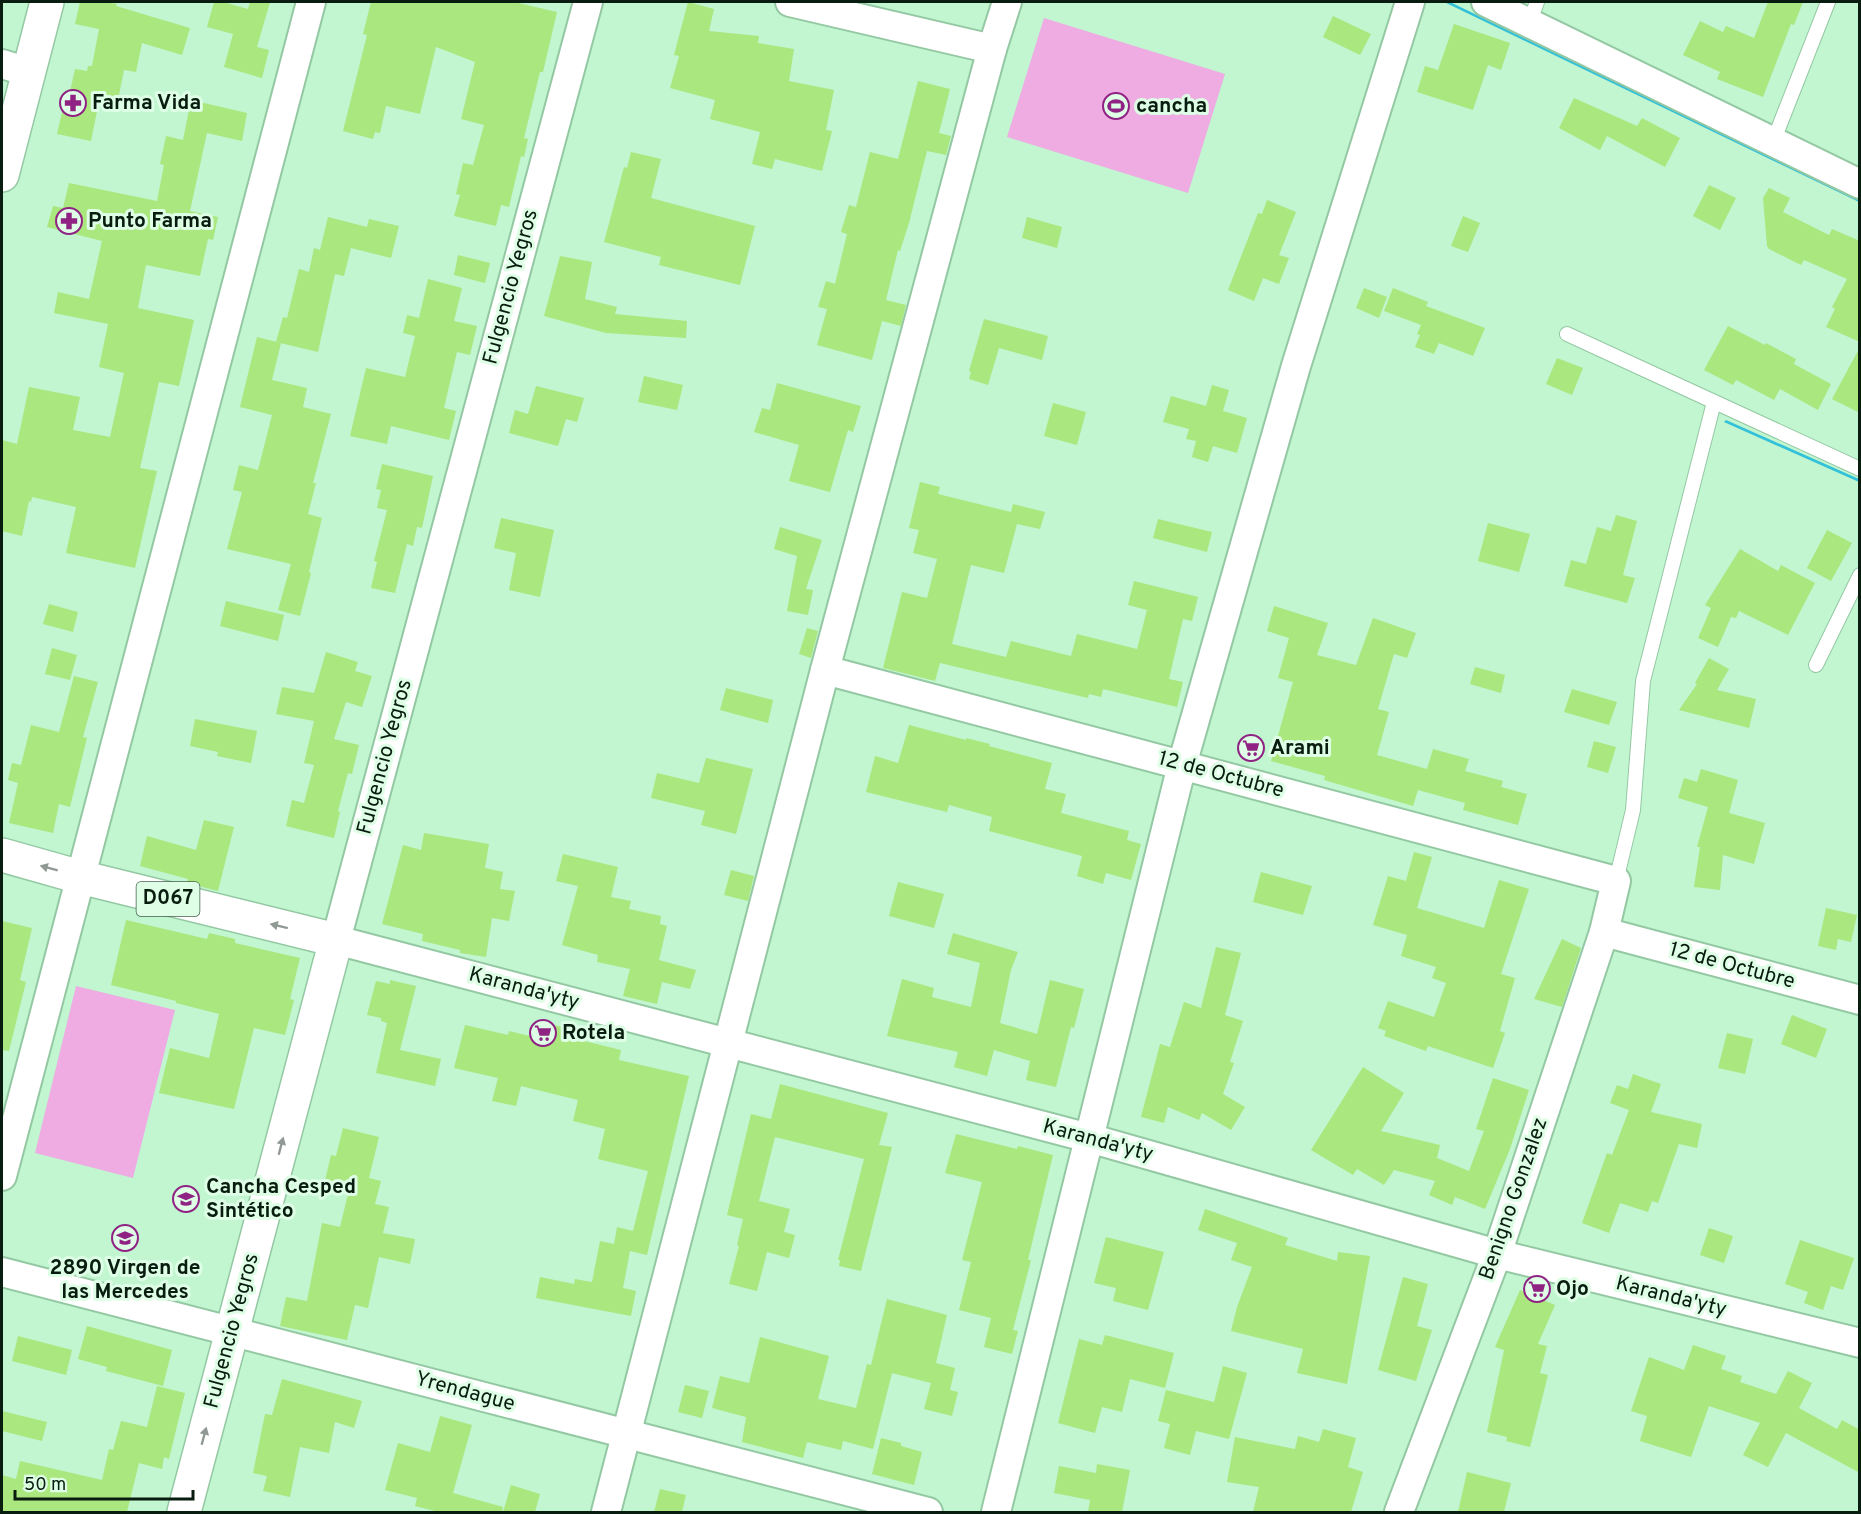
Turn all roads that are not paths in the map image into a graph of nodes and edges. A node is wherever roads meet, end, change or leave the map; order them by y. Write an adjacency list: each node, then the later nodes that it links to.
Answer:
1 (47, 2): 11 (main road)
2 (311, 2): 23 (street)
3 (588, 2): 26 (street, Fulgencio Yegros)
4 (790, 2): 10 (street)
5 (1007, 2): 10 (street)
6 (1410, 2): 21 (street)
7 (1486, 2): 9 (street)
8 (1828, 2): 12 (lane)
9 (1533, 11): 12 (street)
10 (992, 49): 20 (street)
11 (15, 68): 13 (main road)
12 (1773, 142): 14 (street)
13 (2, 175)
14 (1860, 184)
15 (1567, 333): 16 (lane)
16 (1714, 402): 17 (lane); 24 (lane)
17 (1860, 469)
18 (1860, 575): 19 (lane)
19 (1816, 665)
20 (825, 670): 21 (street, 12 de Octubre); 28 (street)
21 (1182, 765): 24 (street, 12 de Octubre); 29 (street)
22 (2, 855): 23 (main road, D067, one-way to 22)
23 (80, 877): 26 (main road, D067, one-way to 23); 30 (street)
24 (1616, 881): 25 (street, Benigno Gonzalez)
25 (1604, 932): 27 (street, 12 de Octubre); 31 (street, Benigno Gonzalez)
26 (336, 940): 28 (street, Karanda'yty); 33 (main road, Fulgencio Yegros, one-way to 26)
27 (1860, 1000)
28 (728, 1043): 29 (street, Karanda'yty); 35 (street)
29 (1089, 1138): 31 (street, Karanda'yty); 39 (street)
30 (2, 1176)
31 (1497, 1254): 34 (street, Karanda'yty); 40 (street, Benigno Gonzalez)
32 (2, 1272): 33 (street, Yrendague)
33 (232, 1331): 35 (street, Yrendague); 36 (main road, Fulgencio Yegros, one-way to 33)
34 (1860, 1343)
35 (626, 1434): 37 (street); 38 (street, Yrendague)
36 (183, 1512)
37 (606, 1512)
38 (928, 1512)
39 (996, 1512)
40 (1399, 1512)

